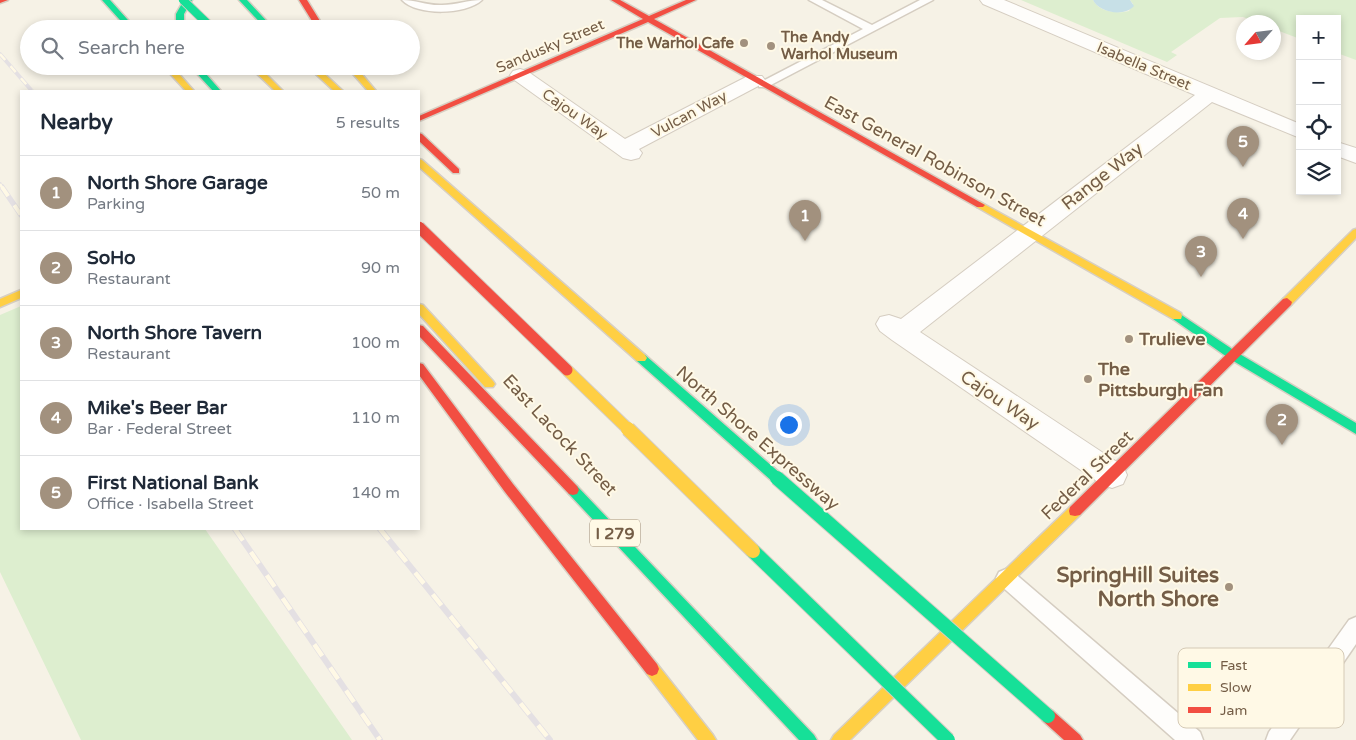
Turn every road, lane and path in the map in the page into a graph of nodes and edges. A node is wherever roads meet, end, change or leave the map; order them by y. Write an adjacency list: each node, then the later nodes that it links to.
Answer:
1 (4, 0): 14 (main road)
2 (106, 0): 16 (main road)
3 (183, 0): 18 (main road, bridge)
4 (188, 0): 17 (main road)
5 (243, 0): 19 (main road)
6 (303, 0): 20 (main road)
7 (407, 0): 8 (lane)
8 (477, 0)
9 (616, 0): 15 (main road, East General Robinson Street)
10 (692, 0): 15 (main road, Sandusky Street)
11 (814, 0): 21 (lane)
12 (928, 0): 21 (lane, Vulcan Way)
13 (988, 0): 34 (street, Isabella Street)
14 (0, 1)
15 (649, 19): 27 (main road, Sandusky Street); 28 (main road, East General Robinson Street)
16 (124, 20)
17 (180, 20)
18 (204, 20)
19 (262, 20)
20 (315, 20)
21 (872, 29): 28 (lane, Vulcan Way)
22 (175, 75): 29 (main road)
23 (203, 75): 30 (main road)
24 (262, 75): 31 (main road)
25 (321, 75): 32 (main road)
26 (358, 75): 33 (main road)
27 (520, 75): 35 (main road, Sandusky Street); 39 (street, Cajou Way)
28 (759, 82): 39 (street, Vulcan Way); 46 (main road, East General Robinson Street)
29 (189, 90)
30 (217, 90)
31 (278, 90)
32 (338, 90)
33 (371, 90)
34 (1209, 94): 36 (street, Isabella Street); 46 (street, Range Way)
35 (420, 119)
36 (1296, 130)
37 (420, 137): 42 (main road)
38 (1341, 150): 40 (street)
39 (627, 151)
40 (1356, 156)
41 (420, 163): 47 (main road, North Shore Expressway)
42 (465, 179)
43 (481, 200): 47 (main road)
44 (420, 228): 67 (main road, bridge)
45 (1356, 232): 53 (main road, Federal Street)
46 (1028, 233): 51 (street, Range Way); 53 (main road, East General Robinson Street)
47 (512, 244): 68 (main road, North Shore Expressway, bridge)
48 (20, 294): 49 (main road)
49 (0, 303)
50 (420, 309): 65 (main road, East Lacock Street)
51 (895, 328): 56 (street, Cajou Way)
52 (420, 330): 64 (main road, I 279)
53 (1234, 356): 55 (main road, East General Robinson Street); 56 (main road, Federal Street)
54 (420, 369): 63 (main road)
55 (1356, 429)
56 (1112, 475): 57 (main road, Federal Street)
57 (1006, 578): 61 (lane); 66 (main road, Federal Street)
58 (1356, 627): 59 (lane)
59 (1341, 648)
60 (1178, 728): 69 (lane)
61 (1178, 728)
62 (1285, 728): 70 (lane)
63 (708, 740)
64 (809, 740)
65 (817, 740)
66 (839, 740)
67 (948, 740)
68 (1075, 740)
69 (1192, 740)
70 (1277, 740)

